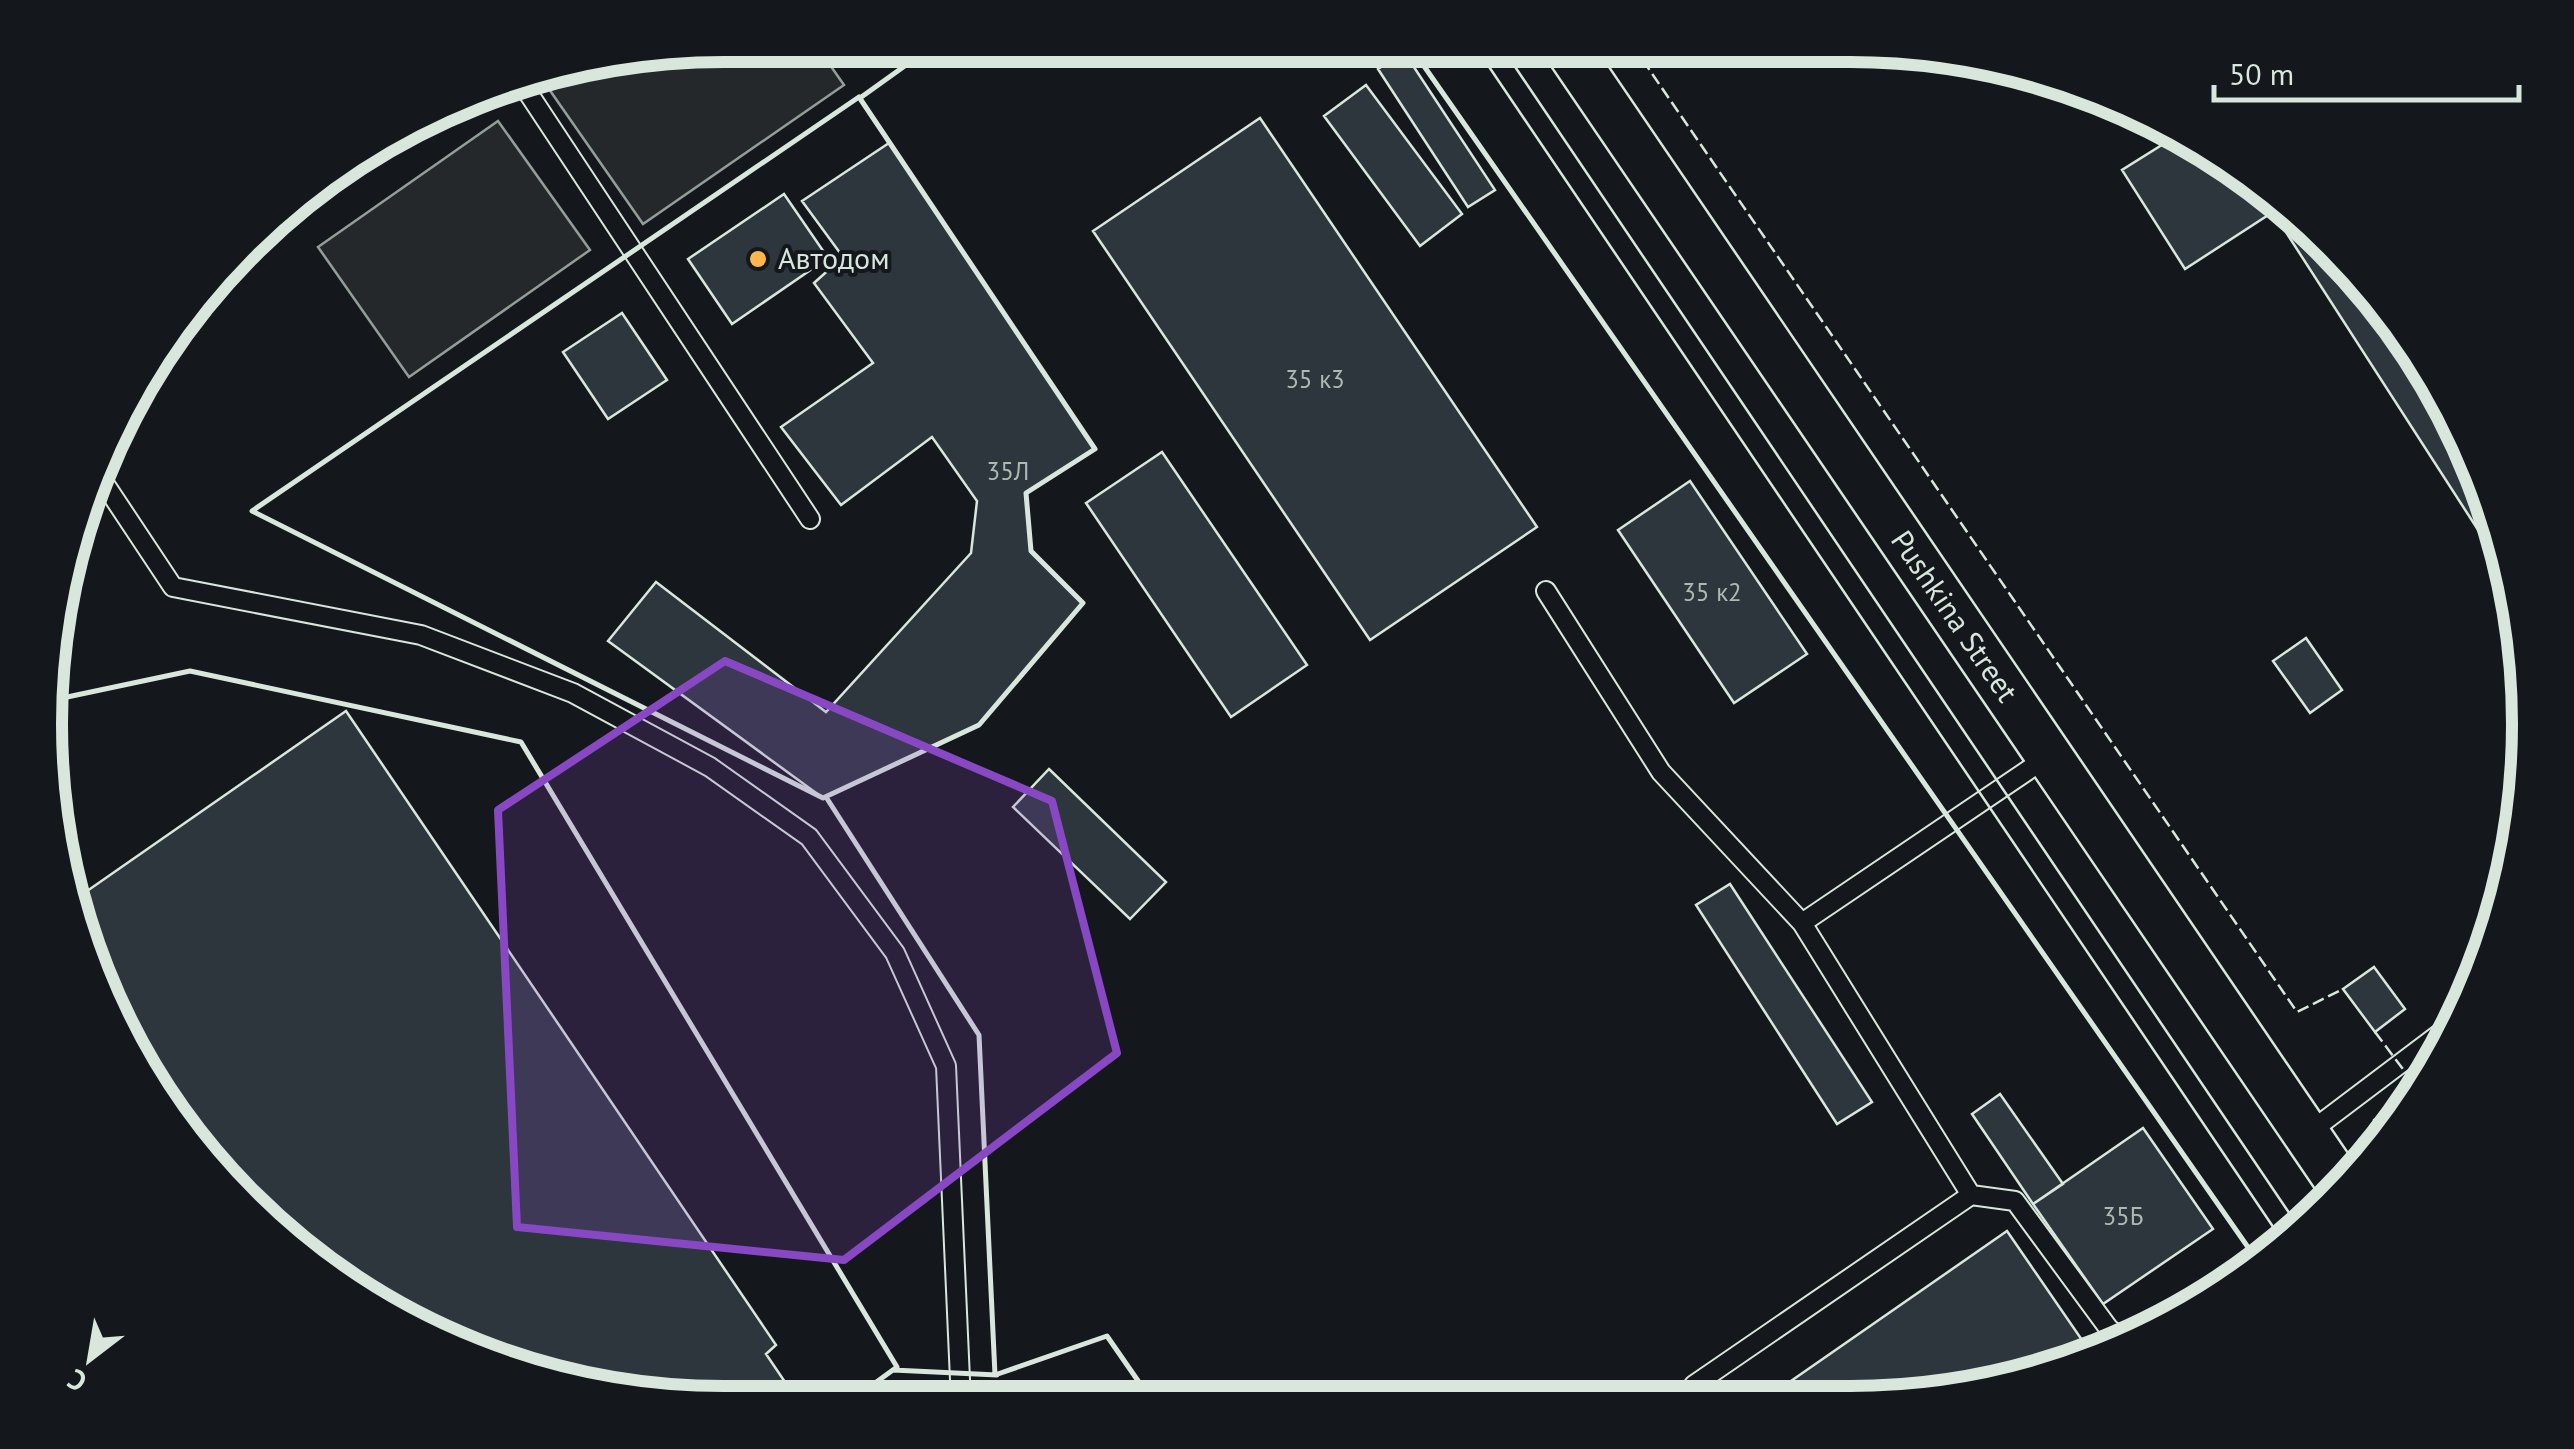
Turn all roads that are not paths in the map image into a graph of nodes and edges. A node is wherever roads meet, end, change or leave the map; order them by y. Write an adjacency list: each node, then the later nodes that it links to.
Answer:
1 (1577, 62): 6 (street, Pushkina Street)
2 (528, 93): 4 (lane)
3 (107, 487): 13 (lane)
4 (810, 518)
5 (1546, 591): 7 (lane)
6 (2049, 756): 7 (lane); 9 (street, Pushkina Street)
7 (1802, 923): 11 (lane)
8 (2431, 1040): 9 (lane)
9 (2306, 1134): 10 (street, Pushkina Street)
10 (2334, 1175)
11 (1971, 1195): 12 (lane); 14 (lane)
12 (2113, 1332)
13 (959, 1386)
14 (1694, 1386)

